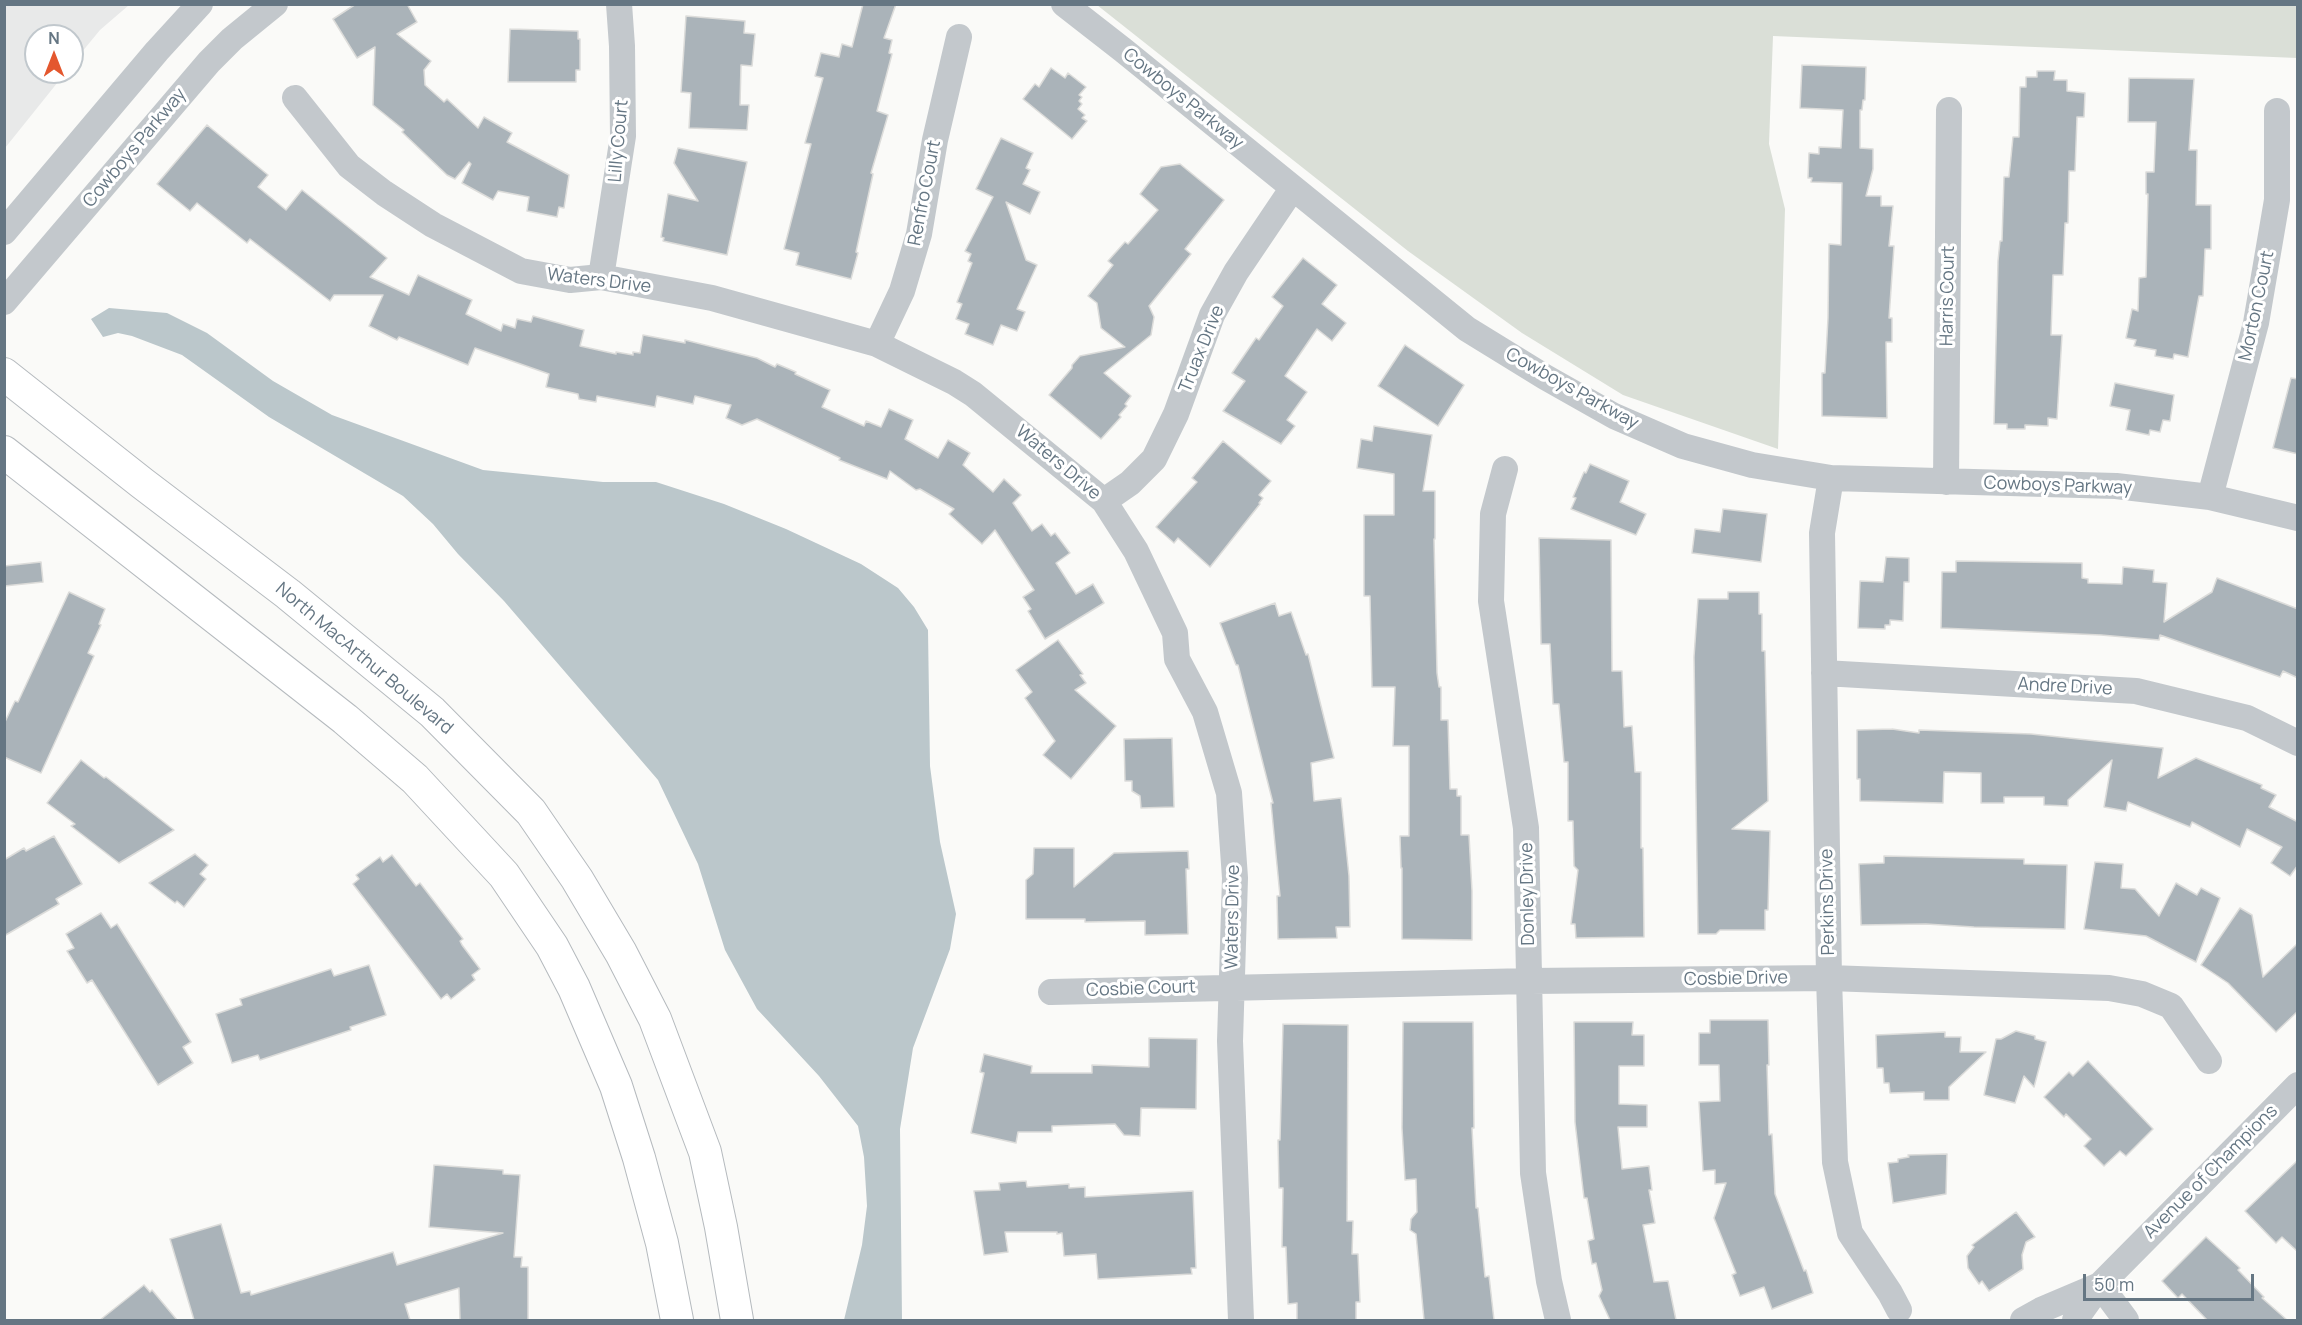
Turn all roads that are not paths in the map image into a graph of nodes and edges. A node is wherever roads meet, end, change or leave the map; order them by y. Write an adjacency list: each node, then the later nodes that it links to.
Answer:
1 (200, 4): 10 (street)
2 (275, 4): 12 (street, Cowboys Parkway)
3 (619, 4): 11 (street, Lilly Court)
4 (1064, 4): 9 (street, Cowboys Parkway)
5 (959, 37): 13 (street, Renfro Court)
6 (295, 98): 11 (street, Waters Drive)
7 (1949, 110): 18 (street, Harris Court)
8 (2277, 111): 19 (street, Morton Court)
9 (1292, 189): 17 (street, Cowboys Parkway); 20 (street, Truax Drive)
10 (4, 232)
11 (601, 277): 13 (street, Waters Drive)
12 (4, 302)
13 (877, 344): 20 (street, Waters Drive)
14 (4, 374): 33 (main road, North MacArthur Boulevard)
15 (4, 452): 32 (main road)
16 (1505, 469): 25 (street, Donley Drive)
17 (1831, 478): 18 (street, Cowboys Parkway); 22 (street, Perkins Drive)
18 (1946, 482): 19 (street, Cowboys Parkway)
19 (2210, 497): 21 (street, Cowboys Parkway)
20 (1104, 501): 26 (street, Waters Drive)
21 (2298, 518)
22 (1824, 673): 23 (street, Andre Drive); 24 (street, Perkins Drive)
23 (2298, 743)
24 (1829, 978): 25 (street, Cosbie Drive); 28 (street, Cosbie Drive); 31 (street, Perkins Drive)
25 (1530, 981): 26 (street, Cosbie Drive); 35 (street, Donley Drive)
26 (1232, 987): 27 (street, Cosbie Court); 34 (street, Waters Drive)
27 (1050, 992)
28 (2209, 1061)
29 (2297, 1086): 30 (street, Avenue of Champions)
30 (2100, 1285): 36 (street, Avenue of Champions); 37 (street, Avenue of Champions); 38 (street)
31 (1899, 1310)
32 (676, 1320)
33 (737, 1320)
34 (1241, 1320)
35 (1558, 1320)
36 (2023, 1320)
37 (2075, 1320)
38 (2126, 1320)

